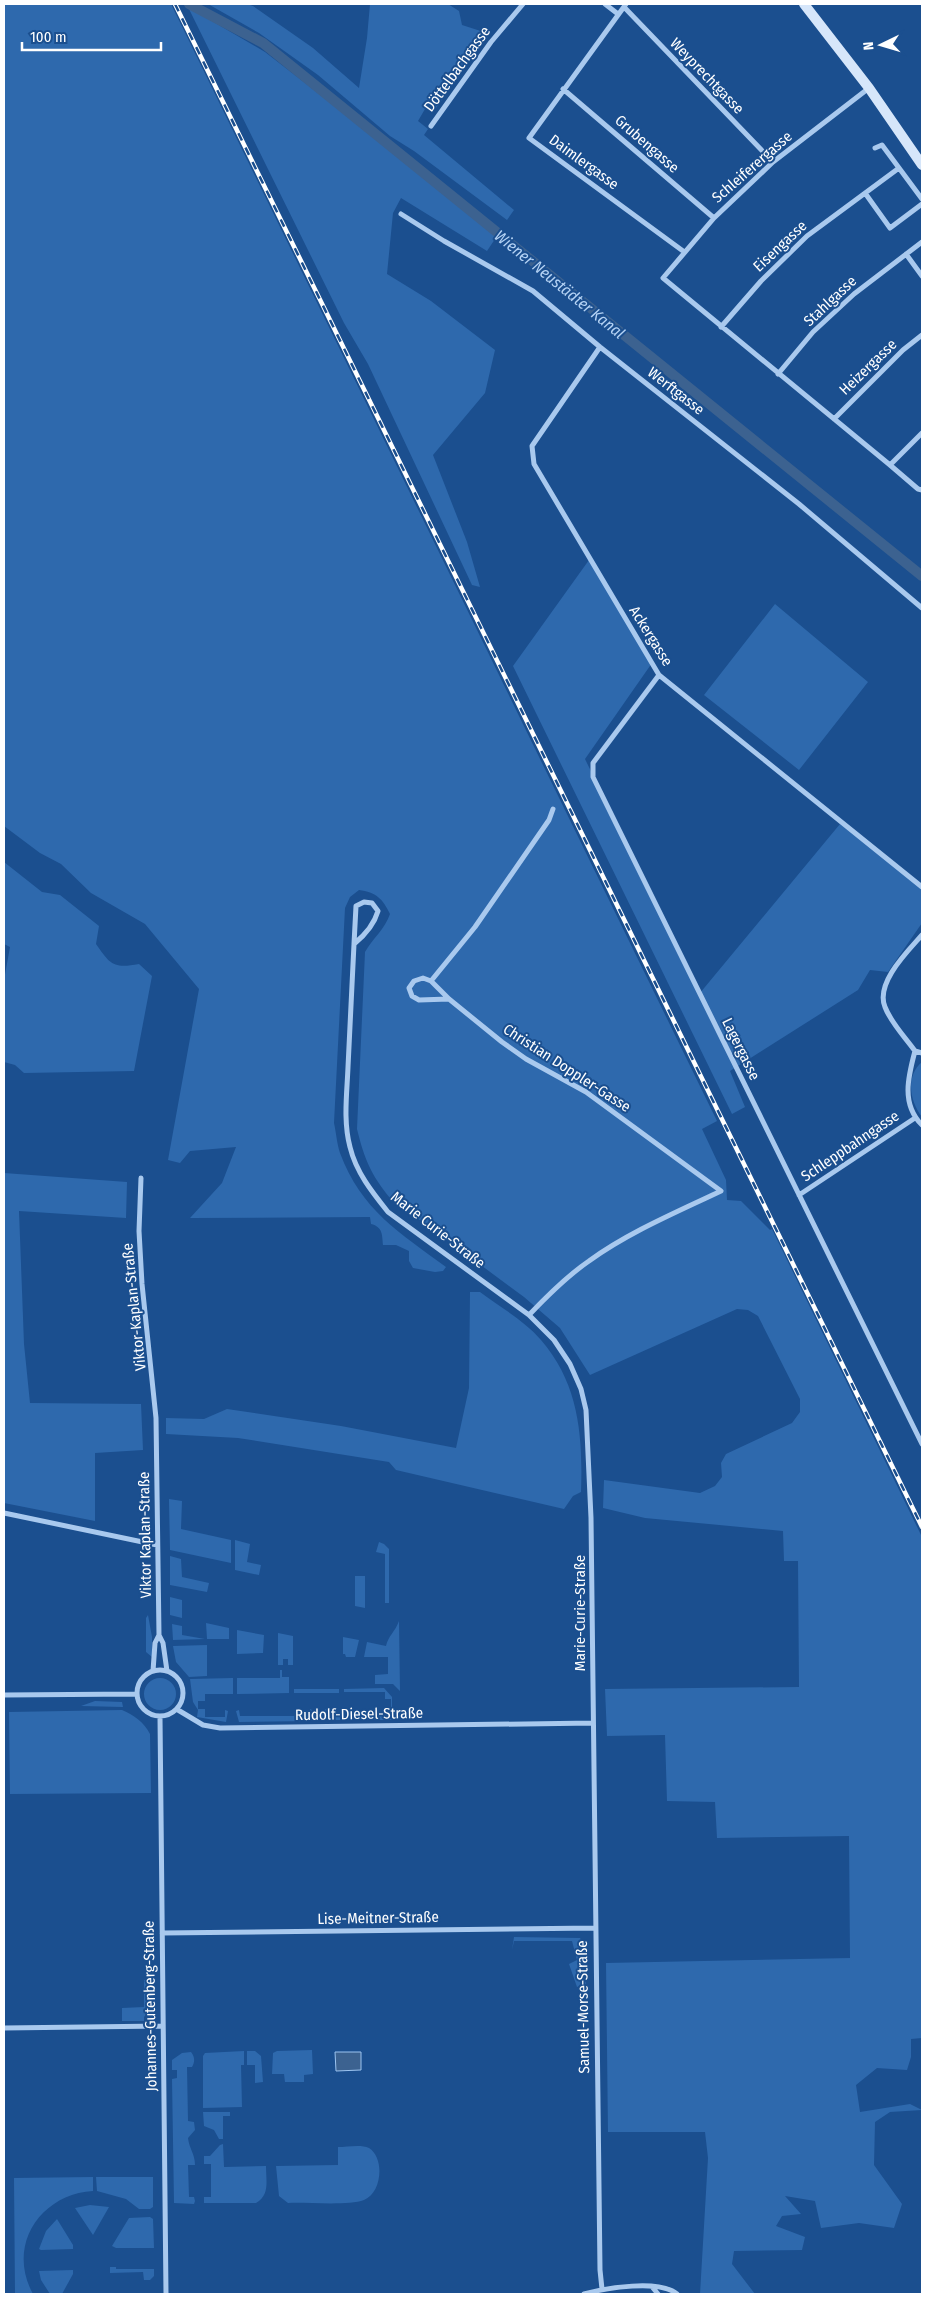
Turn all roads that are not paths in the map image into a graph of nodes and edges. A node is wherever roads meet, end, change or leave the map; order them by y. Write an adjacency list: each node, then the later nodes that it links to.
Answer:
1 (523, 4): 8 (street, Döttelbachgasse)
2 (606, 4): 5 (street)
3 (804, 4): 6 (main road)
4 (625, 5): 5 (street, Daimlergasse); 10 (street, Weyprechtgasse)
5 (618, 14): 7 (street, Daimlergasse)
6 (869, 88): 10 (street, Schleiferergasse); 11 (main road)
7 (563, 89): 17 (street, Grubengasse); 19 (street, Daimlergasse)
8 (431, 126)
9 (875, 148): 12 (street)
10 (773, 162): 17 (street, Schleiferergasse)
11 (922, 165)
12 (900, 168): 13 (street, Eisengasse); 14 (street)
13 (865, 193): 15 (street); 22 (street, Eisengasse)
14 (922, 200)
15 (922, 204)
16 (401, 214): 24 (street, Werftgasse)
17 (714, 218): 19 (street, Schleiferergasse)
18 (922, 242): 20 (street, Stahlgasse)
19 (684, 251): 22 (street, Schleiferergasse)
20 (906, 254): 21 (street); 25 (street, Stahlgasse)
21 (922, 276)
22 (721, 327): 25 (street)
23 (922, 335): 26 (street, Heizergasse)
24 (600, 347): 30 (street, Werftgasse); 31 (street, Ackergasse)
25 (778, 374): 26 (street)
26 (834, 419): 28 (street)
27 (922, 433): 28 (street)
28 (890, 465): 29 (street)
29 (922, 490)
30 (922, 608)
31 (659, 675): 33 (street, Ackergasse); 43 (street, Lagergasse)
32 (553, 809): 36 (street)
33 (922, 887)
34 (922, 935): 38 (street)
35 (354, 944): 35 (street, Marie Curie-Straße); 44 (street, Marie Curie-Straße)
36 (431, 981): 37 (street, Christian Doppler-Gasse); 37 (street)
37 (449, 999): 44 (street, Christian Doppler-Gasse)
38 (915, 1052): 39 (street); 40 (street)
39 (922, 1053)
40 (915, 1118): 41 (street); 43 (street, Schleppbahngasse)
41 (922, 1125)
42 (141, 1178): 45 (street, Viktor-Kaplan-Straße)
43 (799, 1195): 46 (street, Lagergasse)
44 (529, 1315): 47 (street, Marie Curie-Straße)
45 (156, 1434): 49 (street, Viktor Kaplan-Straße)
46 (922, 1444)
47 (591, 1502): 57 (street, Marie-Curie-Straße)
48 (4, 1513): 49 (street)
49 (157, 1545): 50 (street, Viktor Kaplan-Straße)
50 (159, 1635): 51 (street, Viktor Kaplan-Straße); 52 (street, Viktor Kaplan-Straße)
51 (153, 1671): 52 (street); 53 (street)
52 (167, 1671): 55 (street)
53 (136, 1694): 54 (street); 56 (street)
54 (4, 1695)
55 (178, 1710): 56 (street); 57 (street, Rudolf-Diesel-Straße)
56 (160, 1717): 59 (street, Johannes-Gutenberg-Straße)
57 (593, 1724): 58 (street, Samuel-Morse-Straße)
58 (595, 1928): 59 (street, Lise-Meitner-Straße); 63 (street, Samuel-Morse-Straße)
59 (162, 1934): 60 (street, Johannes-Gutenberg-Straße)
60 (163, 2026): 61 (street); 64 (street, Johannes-Gutenberg-Straße)
61 (4, 2028)
62 (654, 2288): 63 (street); 66 (street); 67 (street)
63 (602, 2289): 65 (street)
64 (166, 2294)
65 (584, 2294)
66 (658, 2294)
67 (677, 2294)

